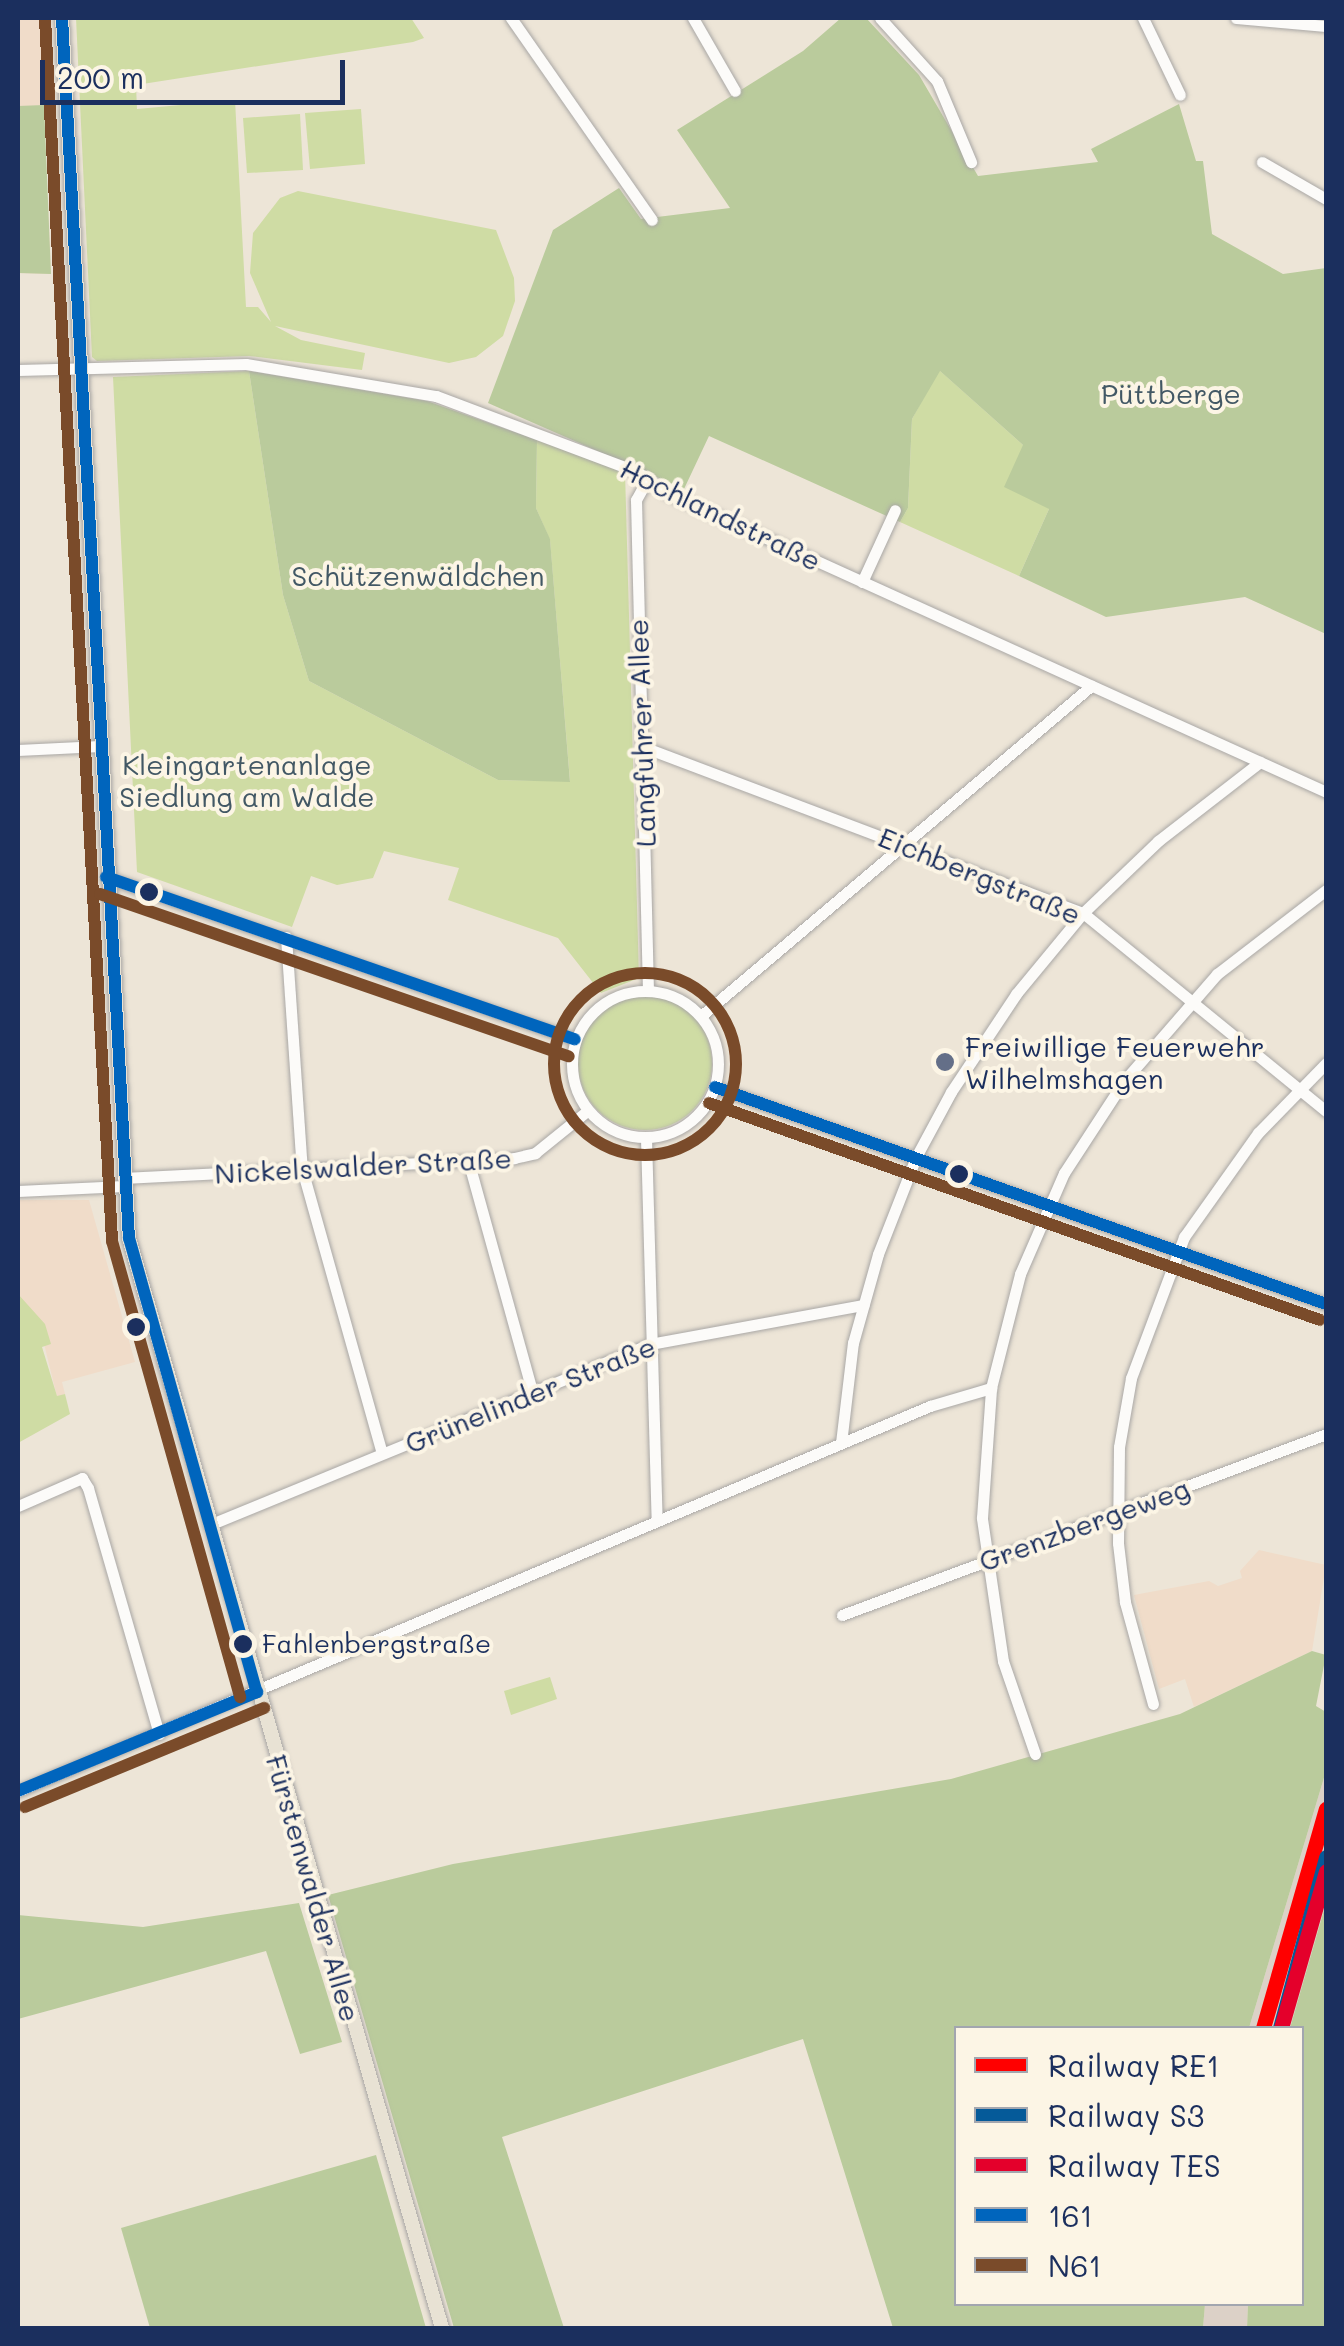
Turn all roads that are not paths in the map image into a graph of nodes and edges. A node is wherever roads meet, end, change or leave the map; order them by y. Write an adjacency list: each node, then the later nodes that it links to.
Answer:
1 (62, 18): 14 (main road, Fürstenwalder Allee)
2 (511, 18): 13 (street)
3 (693, 18): 8 (street)
4 (880, 18): 10 (street)
5 (1143, 18): 9 (street)
6 (1236, 18): 7 (street)
7 (1326, 26)
8 (736, 91)
9 (1180, 95)
10 (971, 162)
11 (1262, 162): 12 (street)
12 (1326, 199)
13 (652, 220)
14 (81, 368): 15 (street, Hochlandstraße); 16 (street, Hochlandstraße); 20 (main road, Fürstenwalder Allee)
15 (18, 370)
16 (648, 480): 18 (street, Hochlandstraße); 21 (street, Langfuhrer Allee)
17 (896, 510): 18 (street)
18 (862, 582): 19 (street, Hochlandstraße)
19 (1091, 686): 23 (street, Hochlandstraße); 25 (street)
20 (100, 746): 22 (street); 26 (main road, Fürstenwalder Allee)
21 (641, 746): 25 (street, Eichbergstraße); 30 (street, Langfuhrer Allee)
22 (18, 750)
23 (1260, 762): 24 (street, Hochlandstraße); 28 (street)
24 (1326, 792)
25 (907, 845): 28 (street, Eichbergstraße); 32 (street)
26 (106, 877): 29 (street); 43 (main road, Fürstenwalder Allee)
27 (1326, 890): 31 (street)
28 (1083, 913): 31 (street, Eichbergstraße); 40 (street)
29 (286, 937): 33 (street); 42 (street)
30 (648, 989): 32 (street); 33 (street)
31 (1192, 1000): 36 (street, Eichbergstraße); 45 (street)
32 (701, 1016): 35 (street)
33 (575, 1039): 37 (street)
34 (1326, 1063): 36 (street)
35 (715, 1088): 39 (street); 40 (street)
36 (1298, 1088): 38 (street, Eichbergstraße); 46 (street)
37 (588, 1111): 39 (street); 41 (street, Nickelswalder Straße)
38 (1326, 1111)
39 (646, 1138): 49 (street)
40 (916, 1158): 45 (street); 48 (street)
41 (468, 1160): 42 (street, Nickelswalder Straße); 51 (street)
42 (302, 1168): 43 (street, Nickelswalder Straße); 54 (street)
43 (124, 1182): 44 (street, Nickelswalder Straße); 58 (main road, Fürstenwalder Allee)
44 (18, 1191)
45 (1049, 1204): 46 (street); 50 (street)
46 (1178, 1249): 47 (street); 56 (street)
47 (1326, 1304)
48 (863, 1305): 49 (street, Grünelinder Straße); 53 (street)
49 (650, 1344): 51 (street, Grünelinder Straße); 57 (street)
50 (990, 1388): 53 (street); 59 (street)
51 (532, 1390): 54 (street, Grünelinder Straße)
52 (1326, 1434): 56 (street, Grenzbergeweg)
53 (841, 1443): 57 (street)
54 (382, 1453): 58 (street, Grünelinder Straße)
55 (18, 1506): 63 (street)
56 (1116, 1512): 59 (street, Grenzbergeweg); 62 (street)
57 (656, 1522): 61 (street)
58 (209, 1525): 61 (main road, Fürstenwalder Allee)
59 (985, 1561): 60 (street, Grenzbergeweg); 64 (street)
60 (842, 1615)
61 (258, 1692): 63 (street); 66 (main road, Fürstenwalder Allee)
62 (1154, 1704)
63 (159, 1734): 65 (street)
64 (1035, 1754)
65 (18, 1791)
66 (442, 2328)

